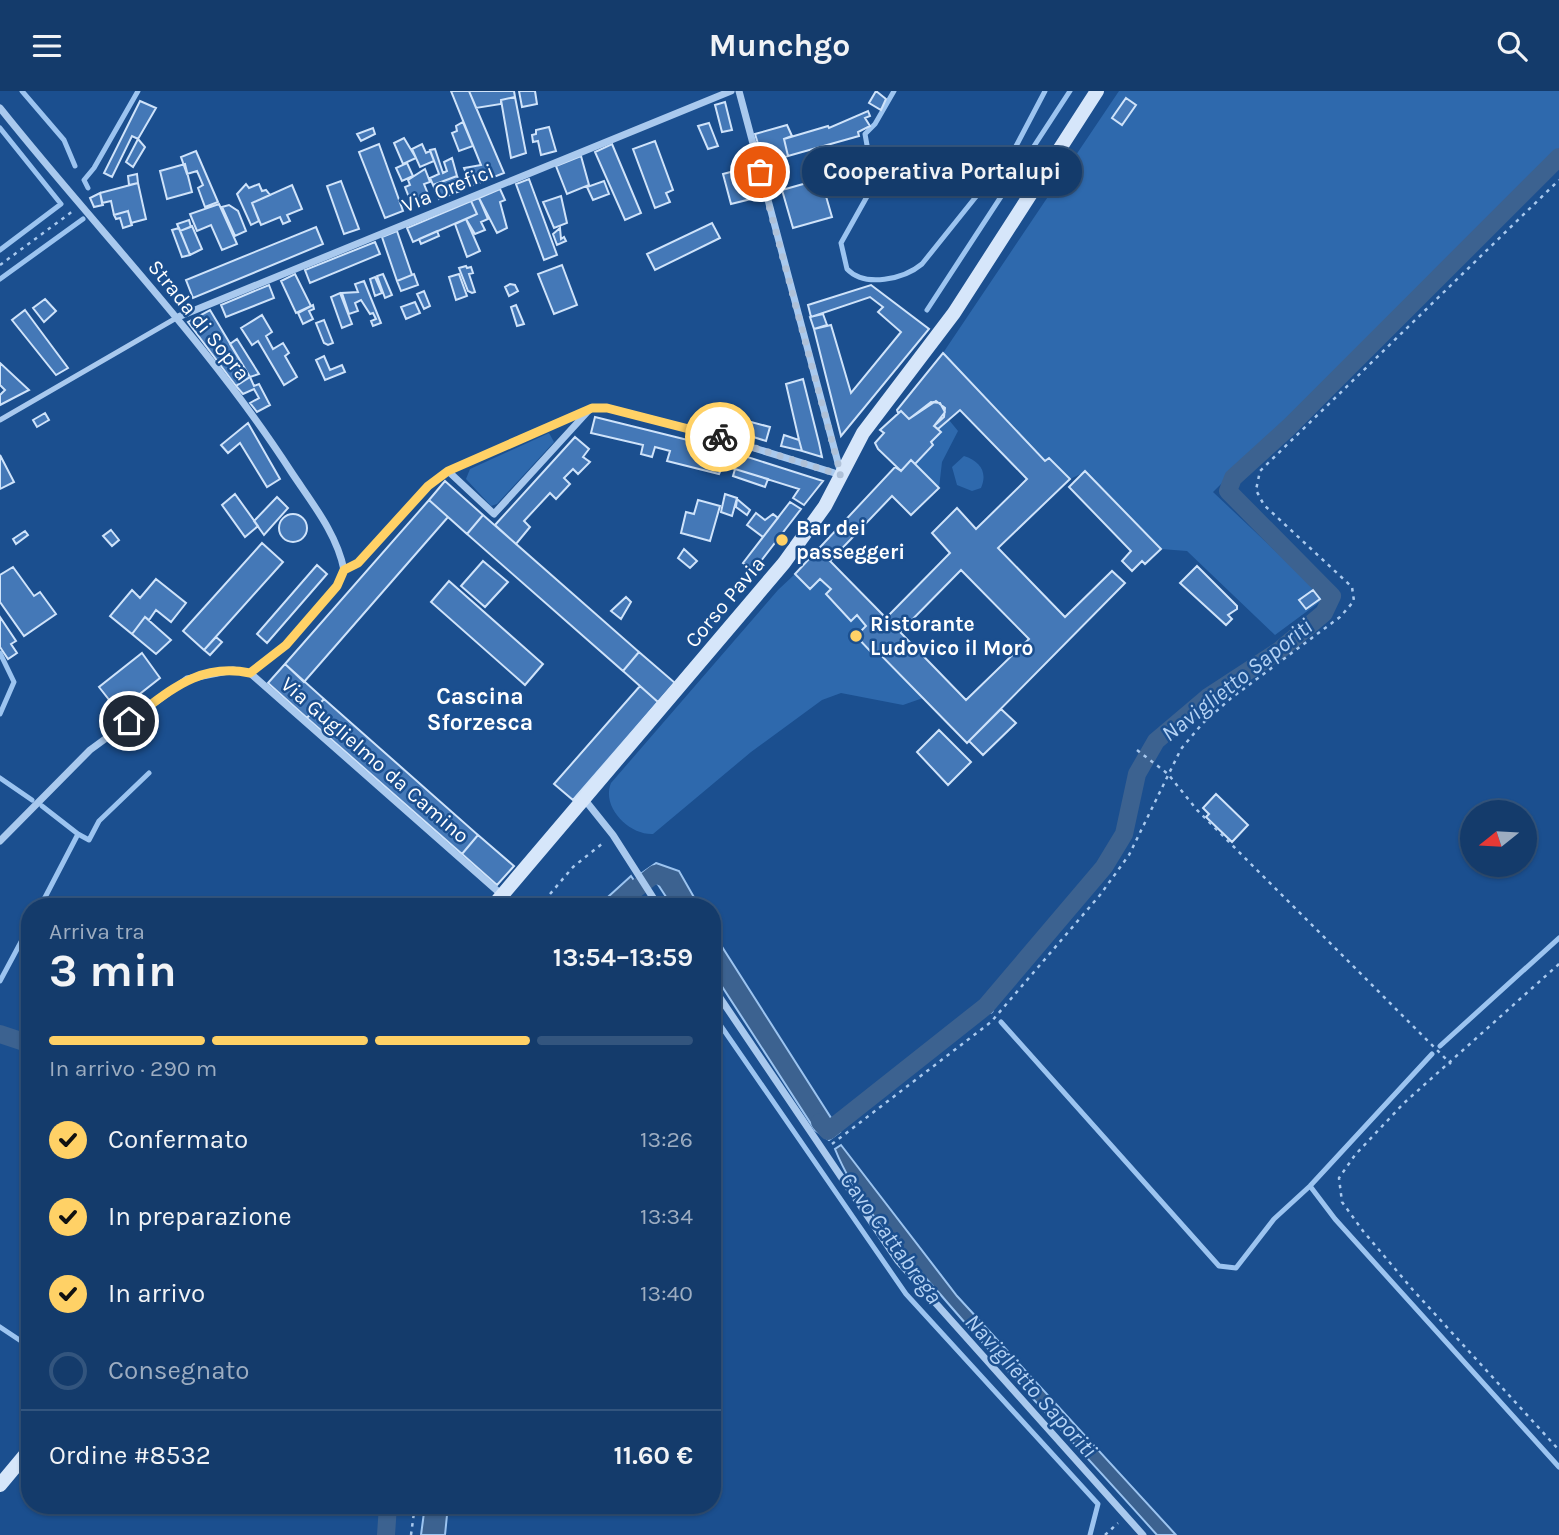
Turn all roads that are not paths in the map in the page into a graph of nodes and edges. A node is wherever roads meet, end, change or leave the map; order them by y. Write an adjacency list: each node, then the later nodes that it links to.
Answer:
1 (731, 91): 5 (street, Via Orefici)
2 (739, 91): 9 (street)
3 (1097, 91): 9 (main road, Corso Pavia)
4 (0, 108): 5 (street, Strada di Sopra)
5 (178, 317): 7 (lane); 10 (street, Strada di Sopra)
6 (592, 408): 8 (street, Via Guglielmo da Camino); 8 (street); 9 (street)
7 (0, 420)
8 (448, 471): 10 (street, Via Guglielmo da Camino)
9 (841, 475): 12 (main road, Corso Pavia)
10 (344, 570): 11 (street, Via Guglielmo da Camino)
11 (250, 673): 13 (street); 14 (street, Via Guglielmo da Camino)
12 (584, 800): 15 (main road, Corso Pavia); 16 (street)
13 (0, 841)
14 (494, 898)
15 (500, 898)
16 (653, 898)
17 (721, 999): 20 (street)
18 (21, 1460): 19 (main road)
19 (0, 1485)
20 (1143, 1535)

